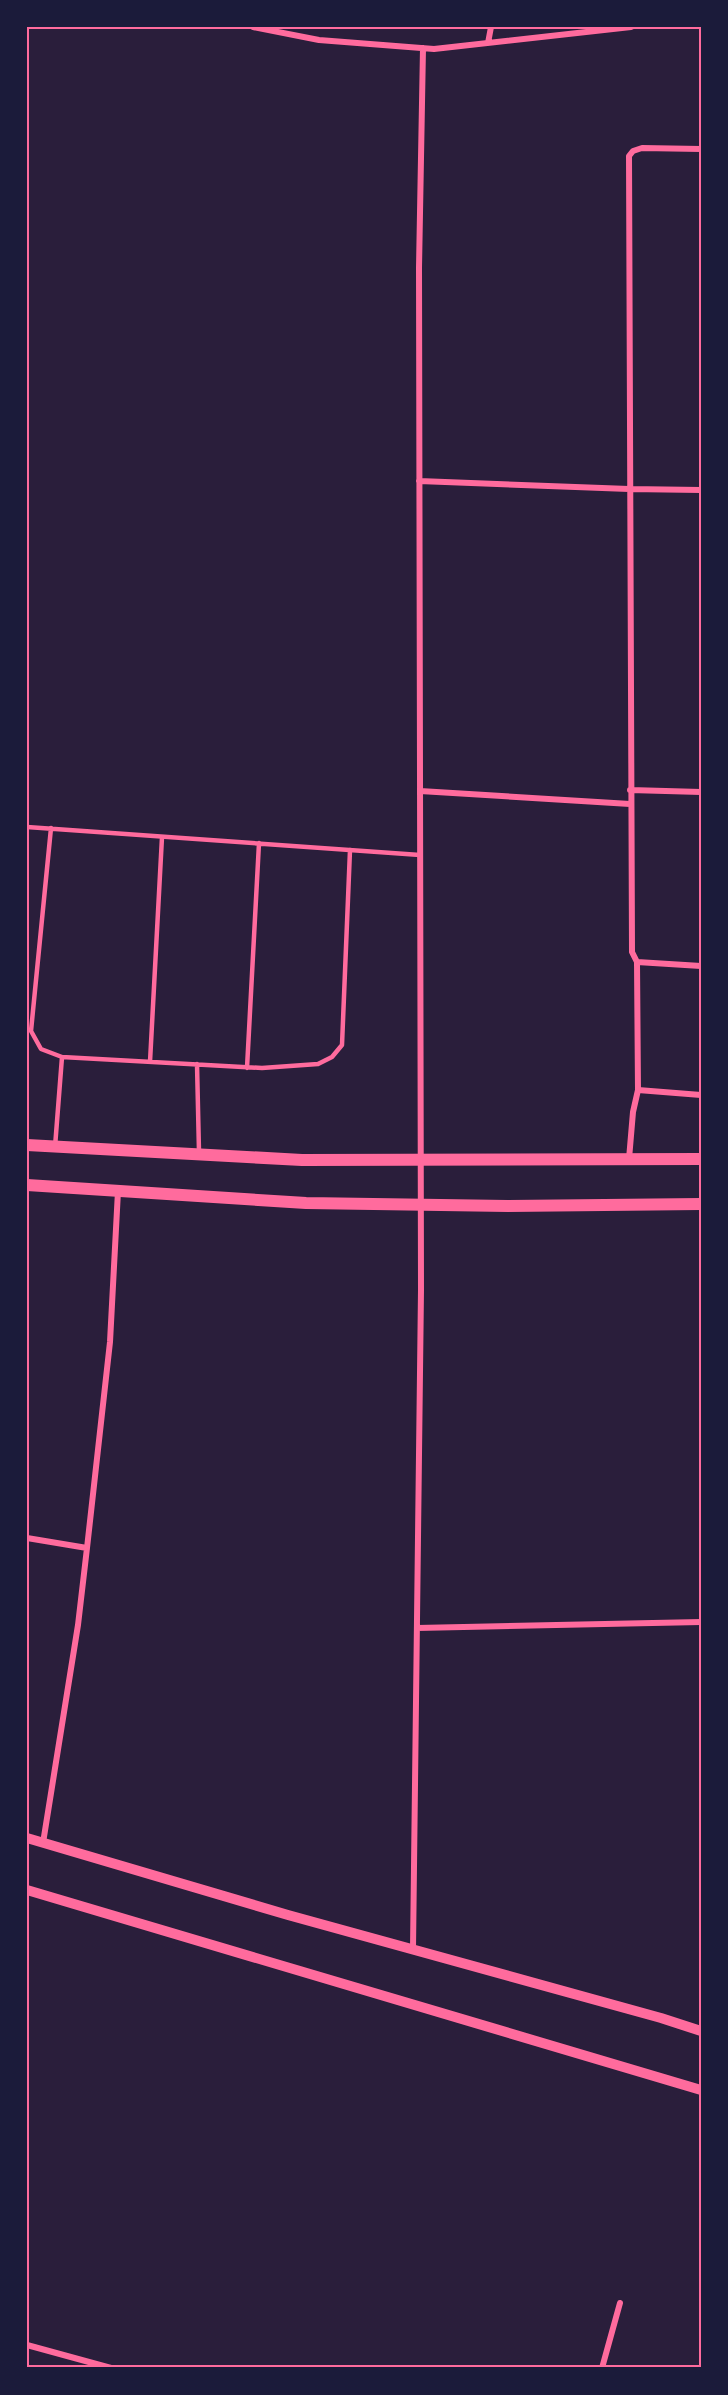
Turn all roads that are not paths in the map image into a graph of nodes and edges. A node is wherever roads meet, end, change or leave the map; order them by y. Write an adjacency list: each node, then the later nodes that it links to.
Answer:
1 (253, 27): 5 (street)
2 (491, 27): 4 (street)
3 (631, 27): 4 (street)
4 (488, 43): 5 (street)
5 (423, 48): 7 (street)
6 (701, 149): 8 (street)
7 (419, 481): 8 (street); 11 (street)
8 (629, 489): 9 (street); 10 (street)
9 (701, 490)
10 (630, 790): 12 (street); 13 (street)
11 (420, 791): 13 (street); 19 (street)
12 (701, 792)
13 (630, 804): 20 (street)
14 (27, 827): 15 (lane)
15 (51, 828): 16 (lane); 22 (lane)
16 (162, 837): 17 (lane); 23 (lane)
17 (259, 843): 18 (lane); 25 (lane)
18 (350, 850): 19 (lane); 25 (lane)
19 (420, 855): 33 (street)
20 (637, 962): 21 (street); 26 (street)
21 (701, 966)
22 (62, 1057): 23 (lane); 29 (lane)
23 (150, 1062): 24 (lane)
24 (197, 1065): 25 (lane); 30 (lane)
25 (248, 1068)
26 (638, 1090): 27 (street); 32 (street)
27 (701, 1095)
28 (27, 1145): 29 (main road)
29 (55, 1147): 30 (main road)
30 (200, 1154): 33 (main road)
31 (701, 1158): 32 (main road)
32 (629, 1159): 33 (main road)
33 (420, 1160): 37 (street)
34 (27, 1185): 35 (main road)
35 (118, 1191): 37 (main road); 39 (street)
36 (701, 1204): 37 (main road)
37 (421, 1205): 41 (street)
38 (27, 1538): 39 (street)
39 (87, 1548): 43 (street)
40 (701, 1622): 41 (street)
41 (417, 1628): 45 (street)
42 (27, 1839): 43 (street)
43 (43, 1843): 45 (street)
44 (27, 1890): 47 (street)
45 (413, 1949): 46 (street)
46 (701, 2031)
47 (701, 2090)
48 (620, 2303): 51 (street)
49 (27, 2344): 50 (street)
50 (111, 2368)
51 (602, 2368)

